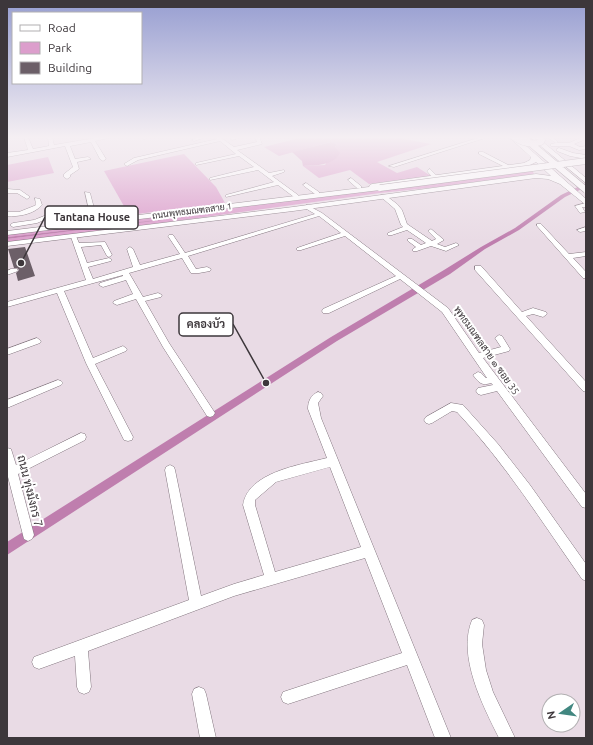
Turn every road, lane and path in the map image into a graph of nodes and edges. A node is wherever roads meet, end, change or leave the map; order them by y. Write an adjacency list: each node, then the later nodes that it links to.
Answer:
1 (430, 171): 17 (street)
2 (70, 172): 16 (street)
3 (242, 172): 19 (street)
4 (263, 172): 15 (street)
5 (279, 172): 15 (street)
6 (475, 172): 17 (main road, ถนนพุทธมณฑลสาย 1)
7 (517, 172): 29 (main road, ถนนพุทธมณฑลสาย 1, bridge)
8 (537, 172): 18 (main road)
9 (542, 172): 29 (main road, ถนนพุทธมณฑลสาย 1)
10 (551, 172): 22 (main road)
11 (563, 172): 25 (main road)
12 (564, 172): 25 (main road, bridge)
13 (566, 172): 25 (main road, bridge)
14 (567, 172): 25 (main road)
15 (268, 175): 21 (street)
16 (67, 176)
17 (435, 177): 24 (main road, ถนนพุทธมณฑลสาย 1)
18 (528, 177): 22 (main road, ถนนพุทธมณฑลสาย 1); 29 (main road, ถนนพุทธมณฑลสาย 1)
19 (212, 179)
20 (351, 180): 24 (street)
21 (279, 183): 31 (street); 32 (street)
22 (565, 184): 25 (main road)
23 (306, 185): 28 (street)
24 (359, 188): 28 (main road, ถนนพุทธมณฑลสาย 1)
25 (583, 188): 35 (main road)
26 (7, 191): 30 (street)
27 (87, 193): 43 (street)
28 (317, 193): 32 (main road, ถนนพุทธมณฑลสาย 1)
29 (382, 193): 34 (main road, ถนนพุทธมณฑลสาย 1); 36 (main road, ถนนพุทธมณฑลสาย 1); 37 (main road, ถนนพุทธมณฑลสาย 1); 45 (street)
30 (27, 196)
31 (228, 196)
32 (296, 196): 34 (main road, ถนนพุทธมณฑลสาย 1)
33 (37, 199): 40 (street)
34 (257, 204): 43 (main road, ถนนพุทธมณฑลสาย 1)
35 (586, 204): 38 (street)
36 (307, 207): 37 (main road, ถนนพุทธมณฑลสาย 1); 41 (street, พุทธมณฑลสาย ๑ ซอย 35)
37 (260, 212): 51 (main road, ถนนพุทธมณฑลสาย 1)
38 (582, 212)
39 (7, 214): 40 (street)
40 (16, 214): 46 (street)
41 (320, 214): 48 (street, พุทธมณฑลสาย ๑ ซอย 35); 60 (street)
42 (52, 216): 46 (street)
43 (95, 223): 46 (main road, ถนนพุทธมณฑลสาย 1)
44 (539, 225): 61 (street)
45 (408, 228): 49 (street); 54 (street)
46 (10, 230)
47 (431, 231): 54 (street)
48 (346, 234): 57 (street); 68 (street, พุทธมณฑลสาย ๑ ซอย 35)
49 (390, 234)
50 (171, 236): 60 (street)
51 (74, 237): 53 (main road, ถนนพุทธมณฑลสาย 1); 56 (street)
52 (410, 240): 54 (street)
53 (7, 244)
54 (431, 244): 55 (street)
55 (456, 244)
56 (77, 245): 62 (street); 62 (street)
57 (299, 248)
58 (130, 249): 63 (street)
59 (586, 254): 61 (street)
60 (182, 255): 63 (street); 65 (street)
61 (568, 256): 67 (street)
62 (84, 266): 69 (street)
63 (137, 268): 66 (street)
64 (478, 268): 78 (street)
65 (207, 269)
66 (126, 274): 69 (street); 70 (street); 73 (street)
67 (585, 274)
68 (401, 276): 76 (street); 83 (street, พุทธมณฑลสาย ๑ ซอย 35)
69 (90, 281): 71 (street)
70 (103, 285)
71 (60, 290): 75 (street); 84 (street)
72 (158, 295): 73 (street)
73 (139, 297): 74 (street); 94 (street)
74 (117, 303)
75 (7, 305)
76 (326, 311)
77 (543, 314): 78 (street)
78 (520, 315): 87 (street)
79 (499, 338): 83 (street)
80 (37, 341): 82 (street)
81 (123, 349): 84 (street)
82 (7, 352)
83 (478, 356): 89 (street, พุทธมณฑลสาย ๑ ซอย 35)
84 (90, 363): 96 (street)
85 (586, 374): 87 (street)
86 (478, 375): 89 (street)
87 (576, 376): 90 (street)
88 (58, 383): 93 (street)
89 (497, 383): 91 (street); 102 (street, พุทธมณฑลสาย ๑ ซอย 35)
90 (586, 388)
91 (481, 391)
92 (318, 396): 99 (street)
93 (7, 404)
94 (210, 413)
95 (429, 420): 105 (street)
96 (128, 436)
97 (81, 437): 101 (street)
98 (7, 452): 101 (street, ถนน ทุ่งมังกร 7)
99 (333, 462): 104 (street); 106 (street)
100 (170, 470): 107 (street)
101 (12, 472): 103 (street, ถนน ทุ่งมังกร 7)
102 (586, 503)
103 (28, 535)
104 (369, 551): 106 (street); 110 (street)
105 (586, 575)
106 (271, 579): 107 (street)
107 (196, 603): 109 (street)
108 (477, 625): 117 (street)
109 (82, 647): 111 (street); 112 (street)
110 (411, 657): 114 (street); 116 (street)
111 (39, 662)
112 (84, 687)
113 (199, 694): 115 (street)
114 (288, 696)
115 (208, 738)
116 (442, 738)
117 (507, 738)

